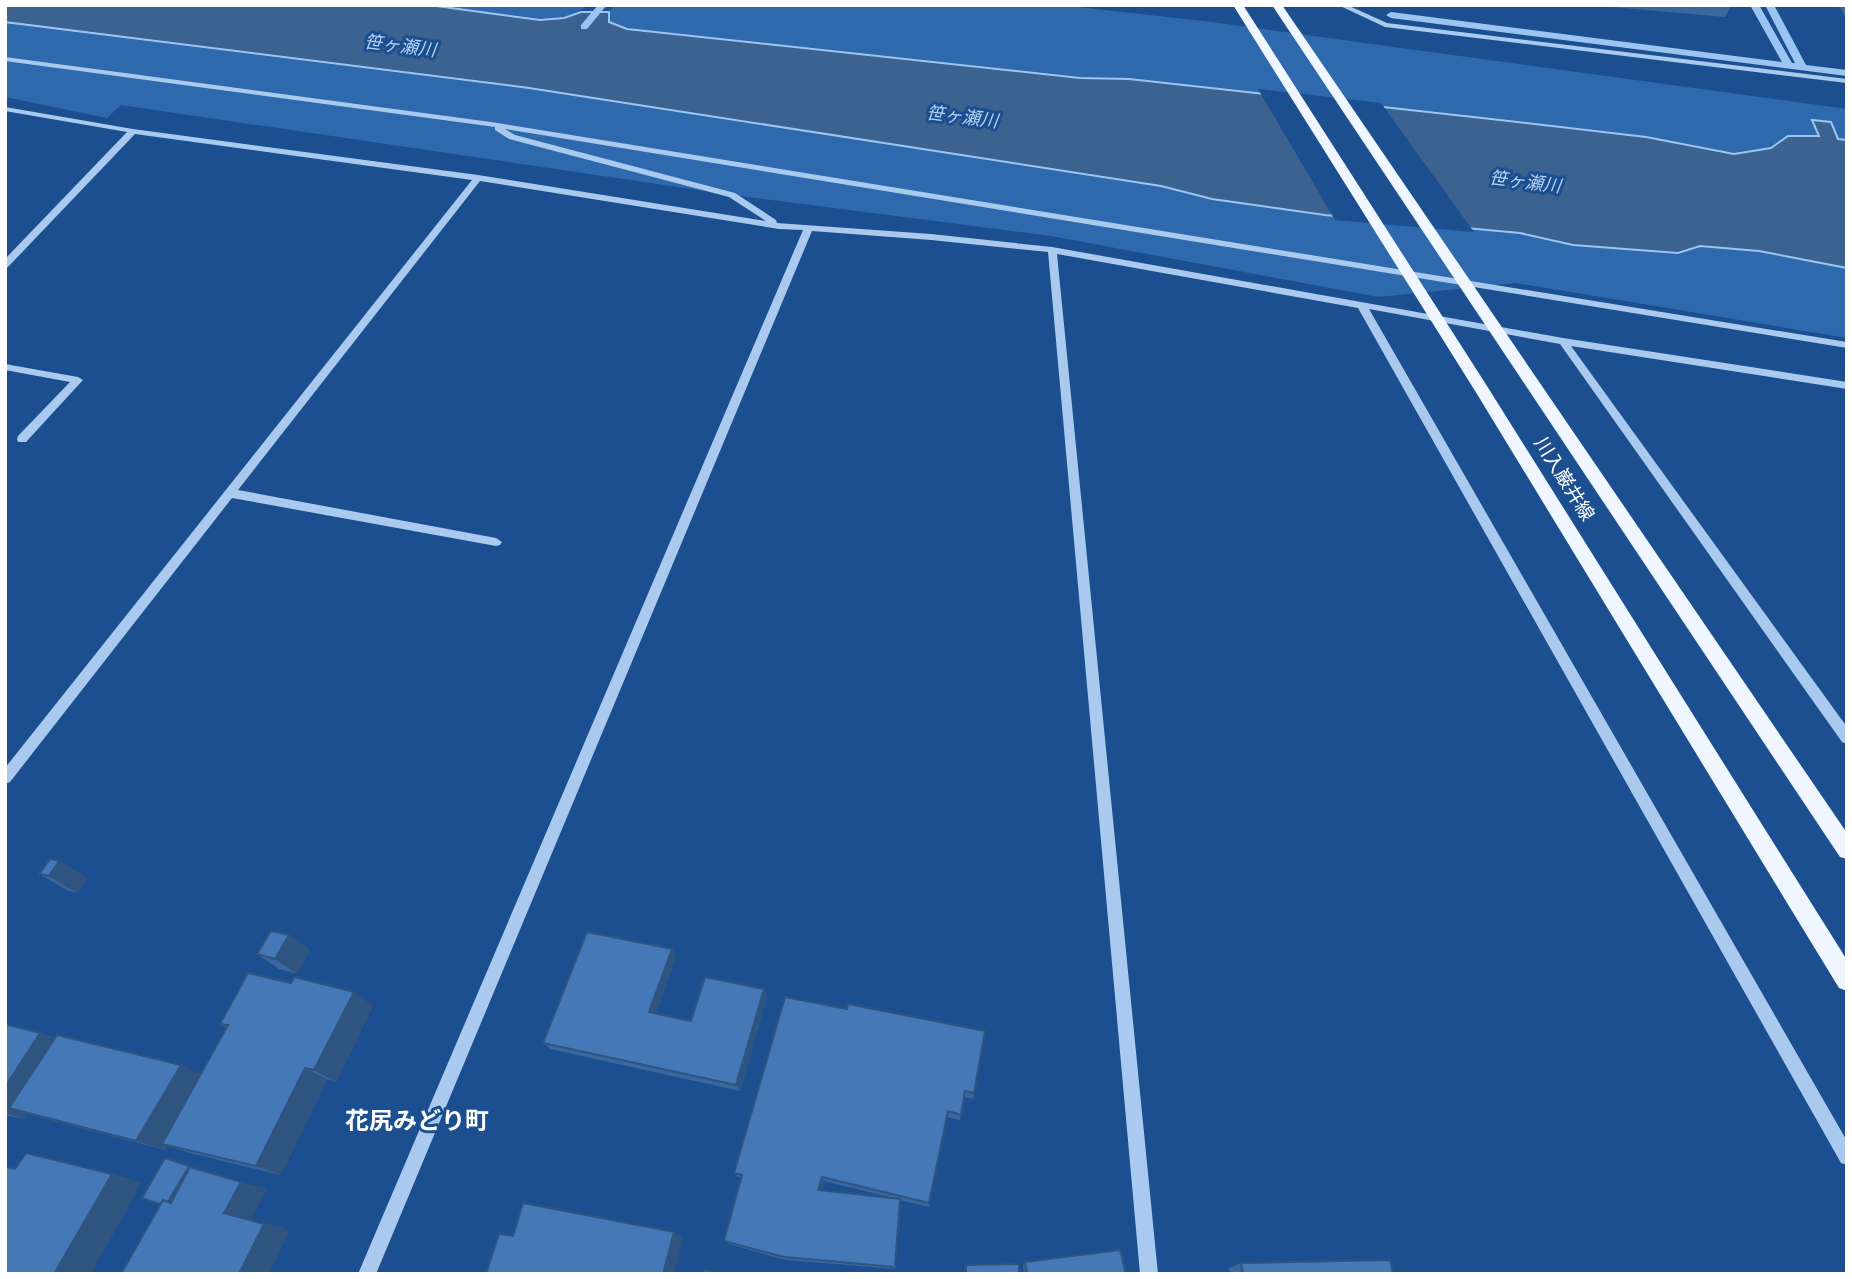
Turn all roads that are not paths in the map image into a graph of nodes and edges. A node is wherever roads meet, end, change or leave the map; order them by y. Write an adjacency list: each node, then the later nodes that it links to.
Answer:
1 (1238, 5): 25 (main road, 川入巌井線)
2 (1277, 5): 24 (main road, 川入巌井線)
3 (1342, 5): 5 (street)
4 (5, 59): 7 (street)
5 (1847, 82)
6 (5, 109): 8 (street)
7 (491, 124): 10 (street); 16 (street)
8 (133, 131): 9 (street); 13 (street)
9 (478, 177): 10 (street); 20 (street)
10 (779, 226): 11 (street)
11 (808, 229): 12 (street); 27 (street)
12 (1052, 250): 14 (street); 28 (street)
13 (5, 265)
14 (1362, 306): 15 (street); 26 (street)
15 (1563, 341): 18 (street); 22 (street)
16 (1847, 345)
17 (5, 367): 19 (street)
18 (1847, 386)
19 (22, 439)
20 (230, 493): 21 (street); 23 (street)
21 (496, 542)
22 (1847, 738)
23 (5, 778)
24 (1847, 850)
25 (1847, 979)
26 (1847, 1157)
27 (367, 1274)
28 (1149, 1274)

